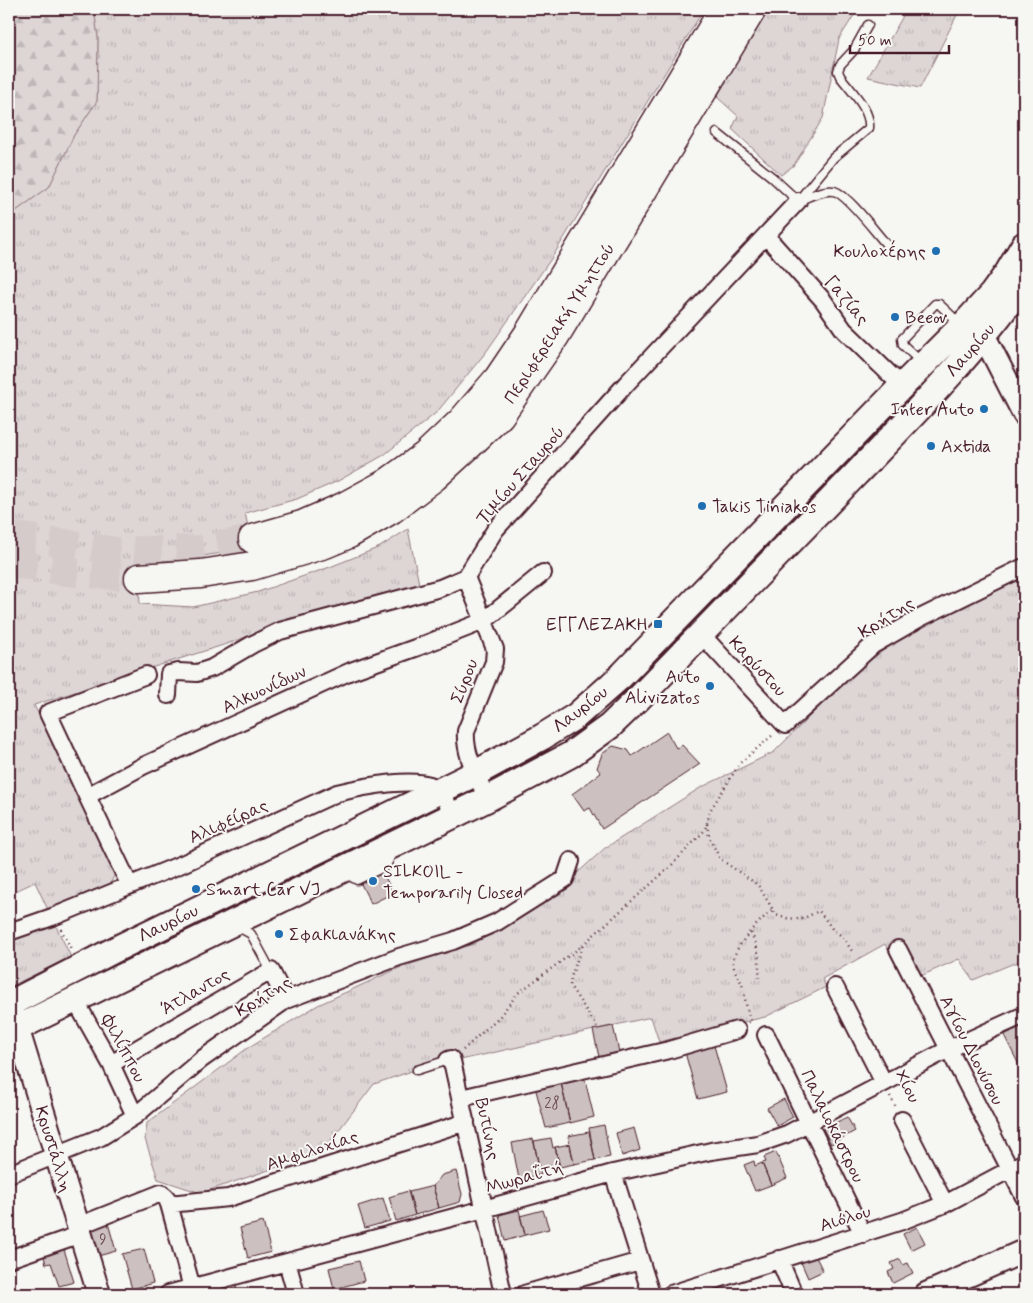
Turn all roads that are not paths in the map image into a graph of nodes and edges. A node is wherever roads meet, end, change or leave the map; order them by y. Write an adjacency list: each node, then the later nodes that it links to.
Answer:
1 (724, 9): 14 (highway, Περιφερειακή Υμηττού)
2 (752, 9): 17 (highway, Περιφερειακή Υμηττού)
3 (868, 25): 5 (lane)
4 (717, 133): 5 (lane)
5 (798, 201): 6 (street, Τιμίου Σταυρού); 7 (lane)
6 (766, 236): 12 (street, Γαζίας); 18 (street, Τιμίου Σταυρού)
7 (886, 244)
8 (1024, 245): 10 (main road, Λαυρίου)
9 (1024, 282): 10 (main road, Λαυρίου)
10 (971, 328): 11 (main road, Λαυρίου); 11 (lane); 13 (street); 20 (main road, Λαυρίου)
11 (924, 364): 12 (main road, Λαυρίου)
12 (902, 386): 24 (main road, Λαυρίου)
13 (1024, 414)
14 (252, 539)
15 (1024, 567): 23 (street, Κρήτης)
16 (543, 573): 19 (street, Αλκυονίδων)
17 (140, 578)
18 (466, 578): 19 (street, Σύρου); 22 (street)
19 (484, 621): 24 (street, Σύρου); 26 (street, Αλκυονίδων)
20 (701, 634): 23 (street, Καρύστου); 27 (main road, Λαυρίου)
21 (146, 675): 26 (street)
22 (168, 695)
23 (785, 725)
24 (476, 772): 25 (main road, Λαυρίου); 27 (street, Σύρου)
25 (440, 790): 28 (street); 30 (street, Αλιφείρας); 38 (main road, Λαυρίου)
26 (86, 796): 30 (street)
27 (488, 799): 28 (main road, Λαυρίου)
28 (453, 816): 31 (main road, Λαυρίου)
29 (571, 861): 37 (street, Κρήτης)
30 (129, 884): 32 (street, Αλιφείρας)
31 (232, 924): 34 (lane); 36 (main road, Λαυρίου)
32 (9, 932)
33 (898, 948): 43 (street, Αγίου Διονύσου)
34 (271, 971): 37 (street); 45 (street, Άτλαντος)
35 (834, 987): 47 (street, Χίου)
36 (75, 1000): 40 (main road, Λαυρίου); 45 (street, Φιλίππου)
37 (286, 1000): 49 (street, Κρήτης)
38 (9, 1004): 40 (street, Κρυστάλλη)
39 (1024, 1015): 43 (street, Μωραΐτή)
40 (13, 1030): 53 (street, Κρυστάλλη)
41 (737, 1030): 48 (street)
42 (766, 1035): 52 (street, Παλαιοκάστρου)
43 (949, 1049): 47 (street, Μωραΐτή); 54 (street, Αγίου Διονύσου)
44 (450, 1060): 46 (lane); 48 (street, Βυτίνης)
45 (111, 1064): 49 (street, Φιλίππου)
46 (417, 1070)
47 (884, 1083): 52 (street, Μωραΐτή)
48 (461, 1098): 51 (street, Βυτίνης)
49 (135, 1116): 53 (street, Κρήτης)
50 (902, 1120): 59 (street, Χίου)
51 (466, 1122): 58 (street, Αμφιλοχίας); 60 (street, Βυτίνης)
52 (810, 1122): 55 (street, Μωραΐτή); 62 (street, Παλαιοκάστρου)
53 (57, 1156): 56 (street, Κρήτης); 61 (street, Κρυστάλλη)
54 (1018, 1166): 57 (street, Αγίου Διονύσου); 59 (street, Αιόλου)
55 (613, 1173): 60 (street, Μωραΐτή); 66 (street)
56 (9, 1174)
57 (1024, 1198)
58 (169, 1204): 61 (street); 68 (street)
59 (945, 1204): 62 (street, Αιόλου)
60 (484, 1209): 67 (street, Μωραΐτή); 72 (street, Βυτίνης)
61 (79, 1230): 64 (street); 69 (street, Κρυστάλλη)
62 (864, 1234): 65 (street, Αιόλου)
63 (1024, 1251): 77 (street)
64 (9, 1259)
65 (779, 1259): 75 (street, Αιόλου); 76 (street)
66 (640, 1261): 73 (street); 74 (street)
67 (287, 1262): 68 (street, Μωραΐτή); 71 (street)
68 (192, 1288): 70 (street, Μωραΐτή)
69 (99, 1294)
70 (168, 1294)
71 (296, 1294)
72 (503, 1294)
73 (524, 1294)
74 (651, 1294)
75 (671, 1294)
76 (794, 1294)
77 (926, 1294)

